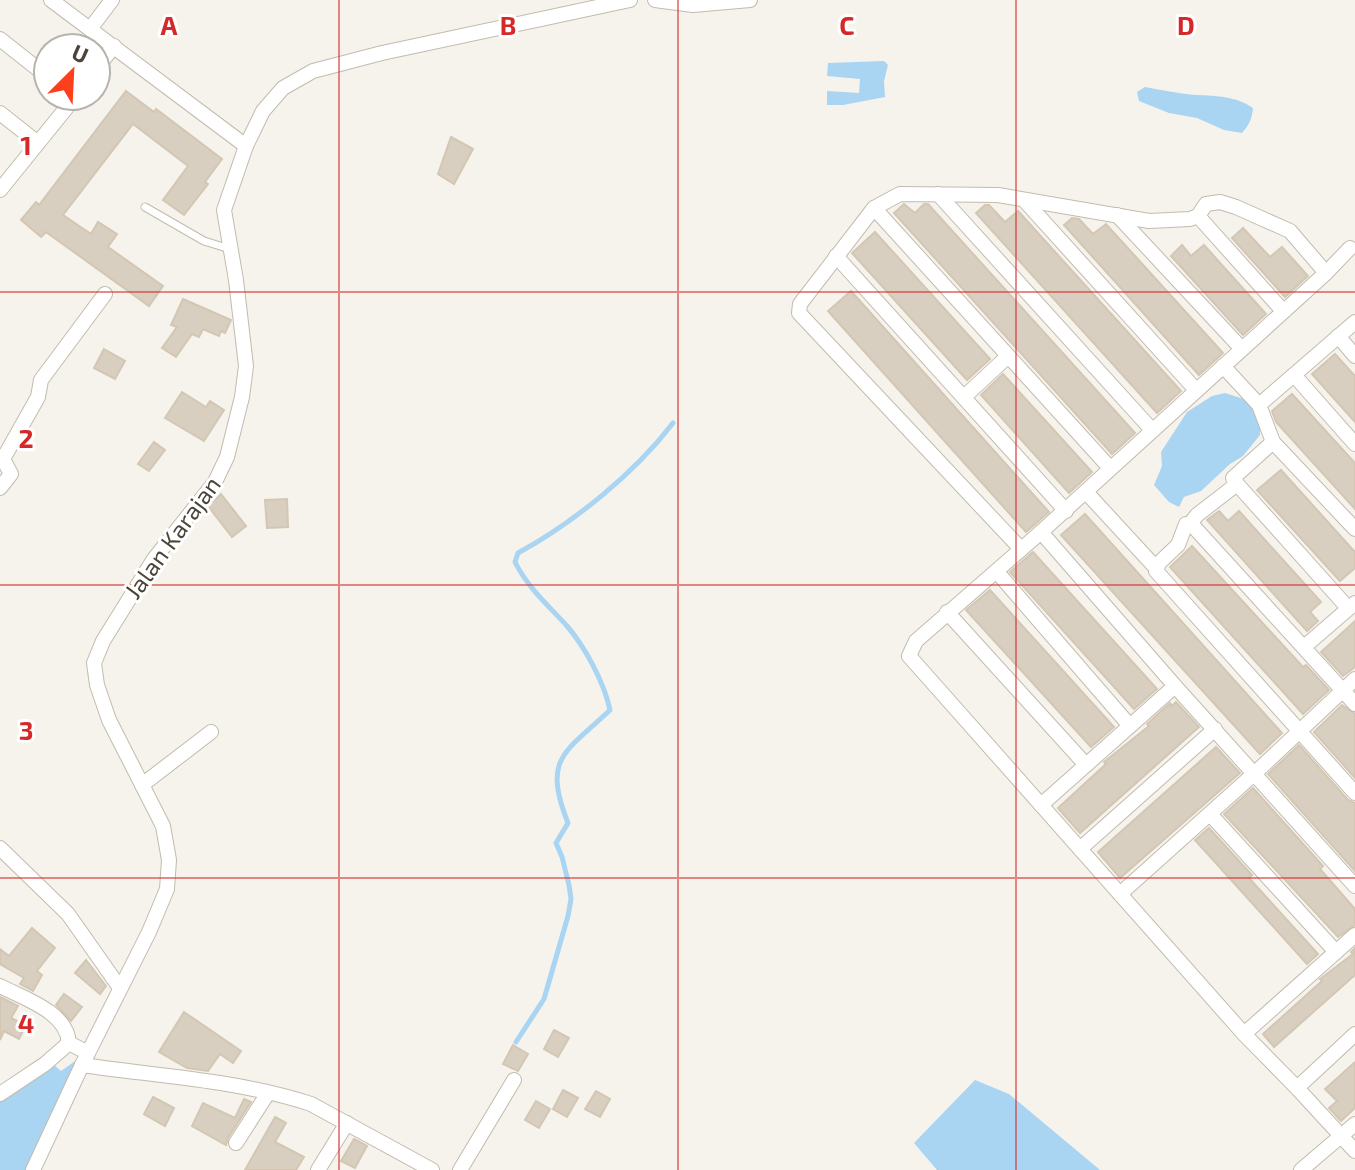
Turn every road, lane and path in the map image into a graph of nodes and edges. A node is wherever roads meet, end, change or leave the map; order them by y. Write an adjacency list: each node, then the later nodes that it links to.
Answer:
1 (51, 0): 6 (street)
2 (112, 0): 6 (street)
3 (630, 0): 14 (street, Jalan Karajan)
4 (655, 0): 5 (street)
5 (750, 0)
6 (90, 29): 8 (street)
7 (0, 39): 10 (street)
8 (114, 46): 9 (street); 14 (street)
9 (112, 49)
10 (32, 64)
11 (62, 112): 13 (street)
12 (0, 113): 13 (street)
13 (38, 143): 15 (street)
14 (246, 146): 23 (street, Jalan Karajan)
15 (1, 187)
16 (938, 194): 17 (street); 19 (street); 38 (street)
17 (1024, 200): 20 (street); 35 (street)
18 (145, 207): 23 (lane)
19 (874, 208): 24 (street); 32 (street)
20 (1117, 215): 21 (street); 30 (street)
21 (1198, 216): 25 (street); 27 (street)
22 (1350, 248): 25 (street)
23 (230, 249): 65 (street, Jalan Karajan)
24 (836, 256): 36 (street); 49 (street)
25 (1326, 273): 27 (street)
26 (105, 294): 43 (street)
27 (1283, 311): 30 (street)
28 (1355, 322): 29 (street)
29 (1338, 336): 31 (street); 34 (street)
30 (1242, 349): 33 (street)
31 (1355, 356)
32 (1007, 357): 36 (street); 41 (street)
33 (1223, 366): 35 (street); 37 (street)
34 (1294, 375): 37 (street); 40 (street)
35 (1196, 390): 38 (street)
36 (964, 397): 45 (street)
37 (1259, 405): 39 (street)
38 (1152, 430): 41 (street)
39 (1273, 442): 42 (street); 47 (street)
40 (1355, 444)
41 (1110, 468): 44 (street)
42 (1237, 484): 46 (street); 52 (street)
43 (0, 488)
44 (1086, 492): 45 (street); 50 (street)
45 (1066, 511): 48 (street)
46 (1190, 524): 50 (street); 54 (street)
47 (1355, 529)
48 (1041, 532): 49 (street); 56 (street)
49 (1021, 549): 51 (street)
50 (1156, 568): 61 (street)
51 (997, 572): 53 (street); 59 (street)
52 (1352, 606): 54 (street)
53 (947, 612): 63 (street); 67 (street)
54 (1304, 647): 57 (street)
55 (1355, 679): 57 (street)
56 (1175, 686): 59 (street); 60 (street)
57 (1343, 690): 58 (street); 61 (street)
58 (1355, 704)
59 (1130, 726): 63 (street)
60 (1215, 729): 64 (street); 70 (street)
61 (1300, 731): 64 (street); 66 (street)
62 (211, 732): 65 (street)
63 (1086, 765): 67 (street)
64 (1255, 773): 68 (street); 71 (street)
65 (142, 785): 76 (street, Jalan Karajan)
66 (1355, 793)
67 (1041, 805): 70 (street)
68 (1210, 814): 72 (street); 74 (street)
69 (0, 848): 76 (street)
70 (1080, 849): 72 (street)
71 (1355, 886)
72 (1120, 894): 77 (street)
73 (1355, 935): 74 (street)
74 (1336, 952): 77 (street)
75 (0, 986): 79 (street)
76 (120, 988): 80 (street, Jalan Karajan)
77 (1244, 1034): 82 (street)
78 (1355, 1034): 82 (street)
79 (69, 1043): 80 (street); 84 (street)
80 (85, 1059): 83 (street); 90 (street, Jalan Karajan)
81 (514, 1080): 93 (street)
82 (1297, 1088): 87 (street)
83 (268, 1093): 85 (street); 88 (street)
84 (0, 1094)
85 (347, 1123): 91 (street); 92 (street)
86 (1355, 1124): 87 (street)
87 (1341, 1136): 89 (street); 94 (street)
88 (236, 1143)
89 (1355, 1151)
90 (33, 1170)
91 (318, 1170)
92 (432, 1170)
93 (460, 1170)
94 (1301, 1170)

